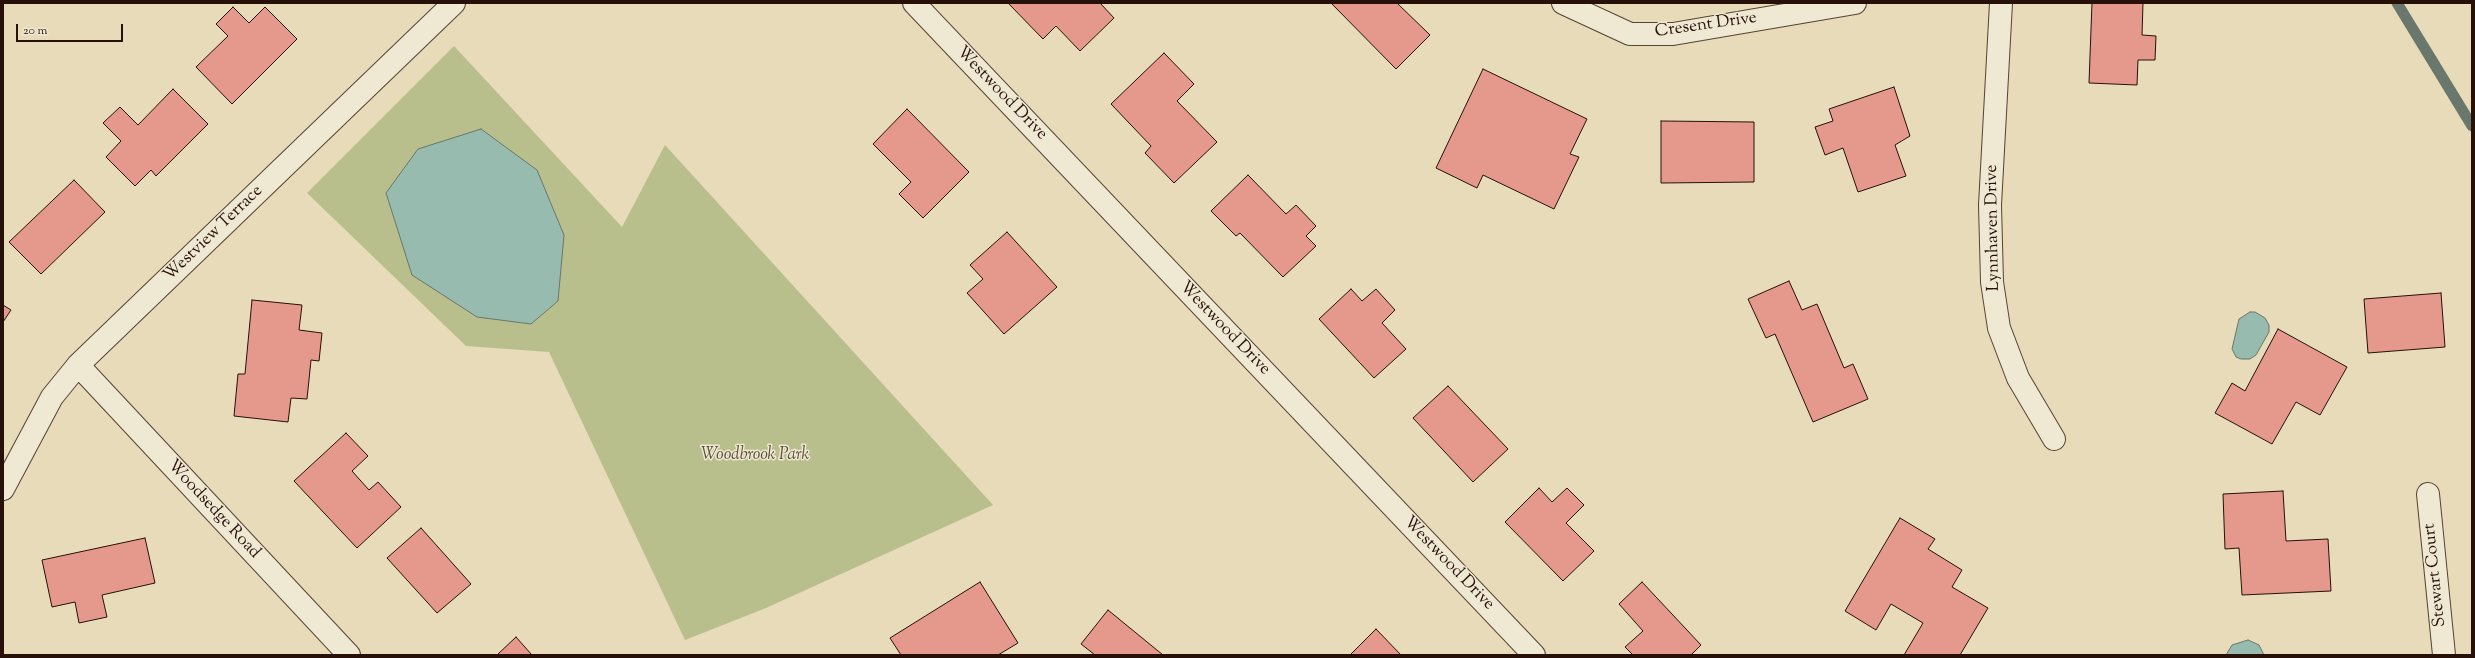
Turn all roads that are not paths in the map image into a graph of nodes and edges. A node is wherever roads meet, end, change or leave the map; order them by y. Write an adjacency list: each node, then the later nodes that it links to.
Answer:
1 (454, 3): 6 (street, Westview Terrace)
2 (914, 3): 11 (street, Westwood Drive)
3 (1563, 3): 4 (street, Cresent Drive)
4 (1855, 3)
5 (2001, 3): 7 (street, Lynnhaven Drive)
6 (78, 365): 8 (street, Westview Terrace); 10 (street, Woodsedge Road)
7 (2054, 439)
8 (3, 489)
9 (2428, 494): 12 (street, Stewart Court)
10 (348, 655)
11 (1534, 655)
12 (2444, 655)

